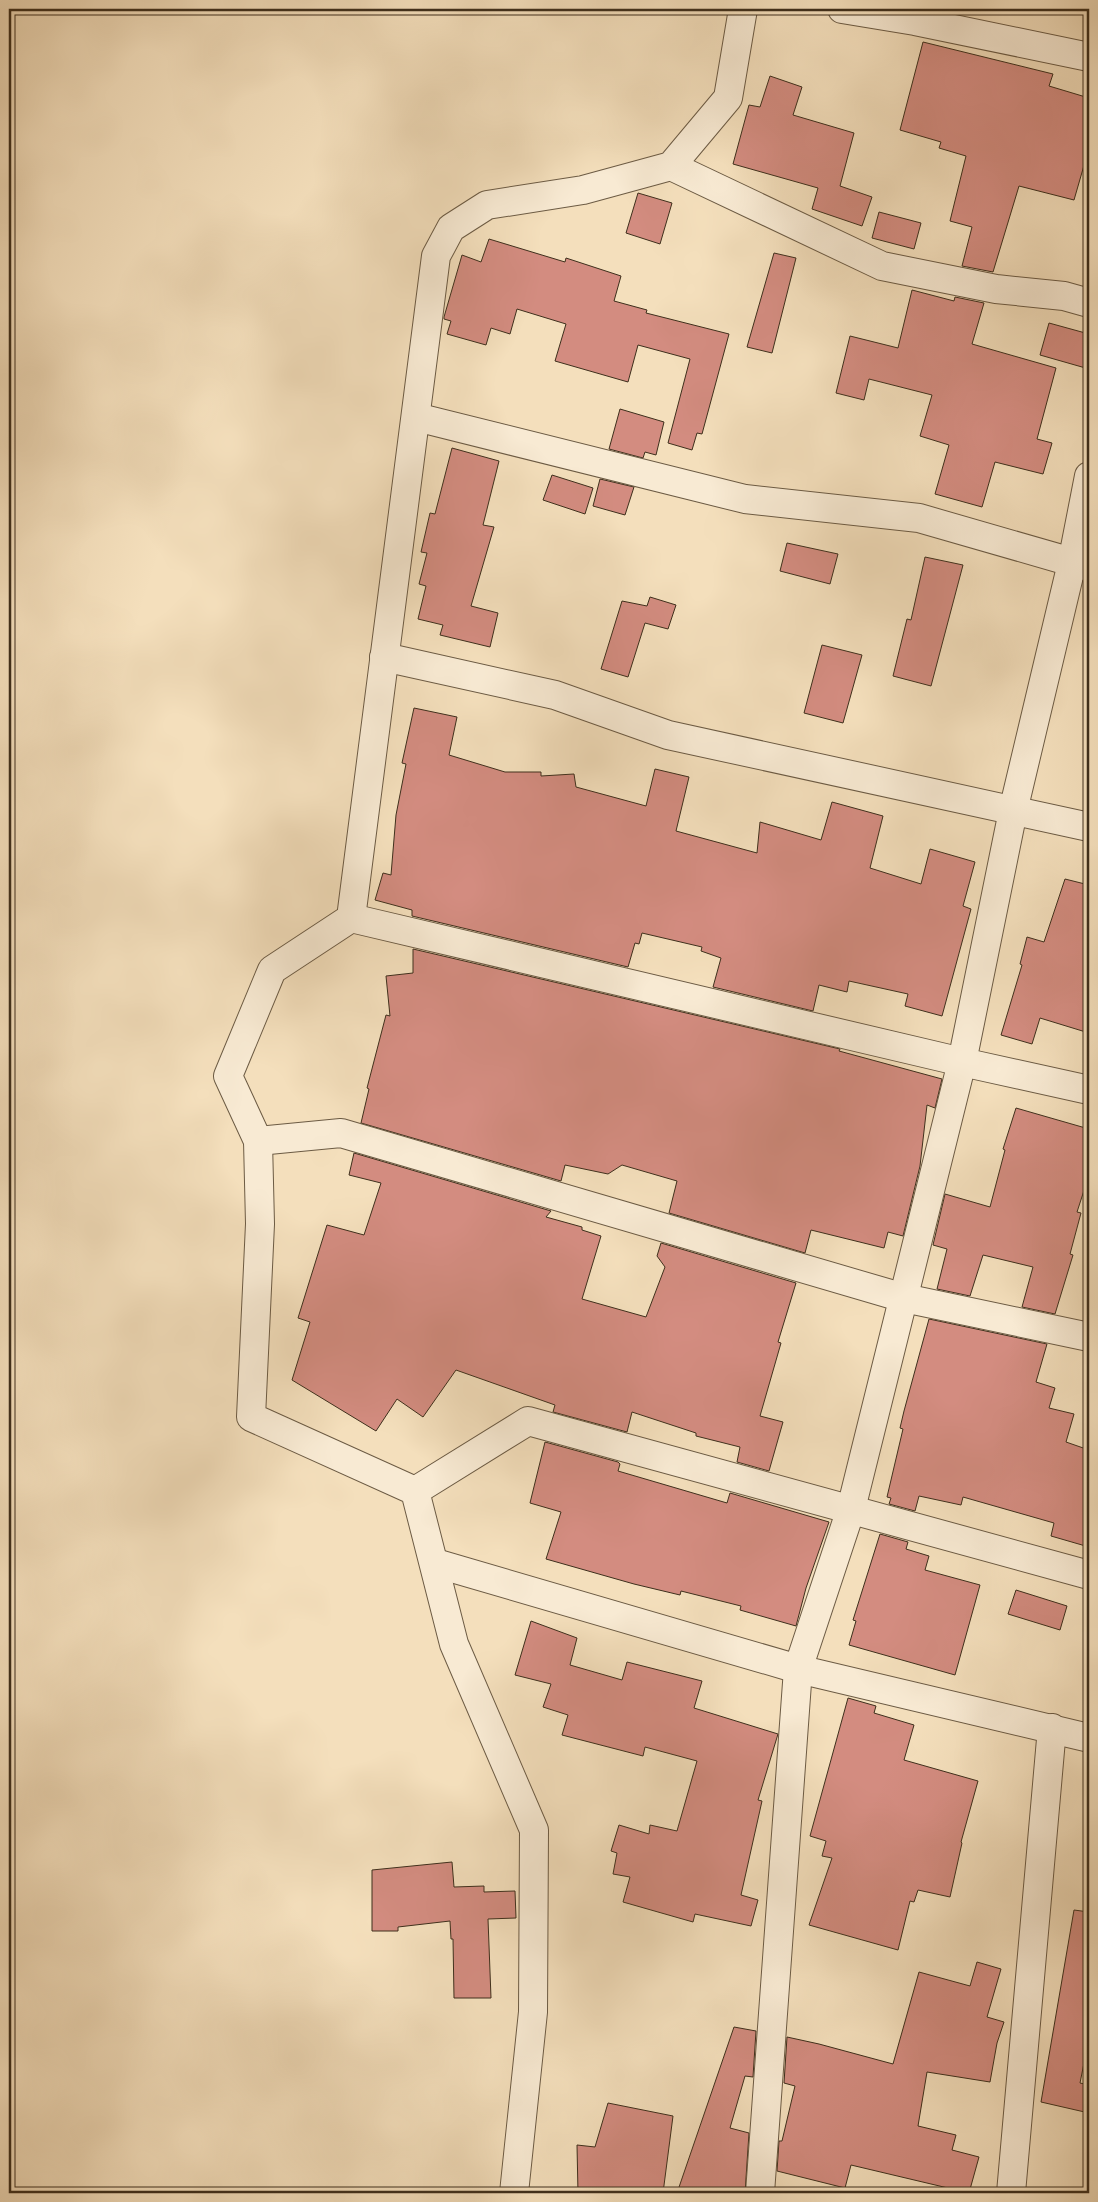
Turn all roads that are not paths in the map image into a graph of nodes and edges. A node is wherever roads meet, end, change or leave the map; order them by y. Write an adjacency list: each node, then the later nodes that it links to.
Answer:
1 (743, 9): 5 (street)
2 (842, 9): 3 (street)
3 (916, 15): 4 (street)
4 (1089, 57)
5 (671, 166): 6 (street); 7 (street)
6 (1089, 303)
7 (416, 417): 9 (street); 10 (street)
8 (1089, 476): 9 (street)
9 (1080, 565): 11 (street)
10 (384, 657): 11 (street); 13 (street)
11 (1013, 811): 12 (street); 14 (street)
12 (1089, 827)
13 (351, 918): 14 (street); 16 (street)
14 (962, 1062): 15 (street); 17 (street)
15 (1089, 1090)
16 (258, 1141): 17 (street); 19 (street)
17 (904, 1298): 18 (street); 20 (street)
18 (1089, 1337)
19 (415, 1491): 20 (street); 21 (street)
20 (851, 1509): 22 (street); 23 (street)
21 (435, 1563): 23 (street); 26 (street)
22 (1089, 1575)
23 (798, 1669): 24 (street); 27 (street)
24 (1052, 1728): 25 (street); 28 (street)
25 (1089, 1738)
26 (514, 2193)
27 (760, 2193)
28 (1011, 2193)

